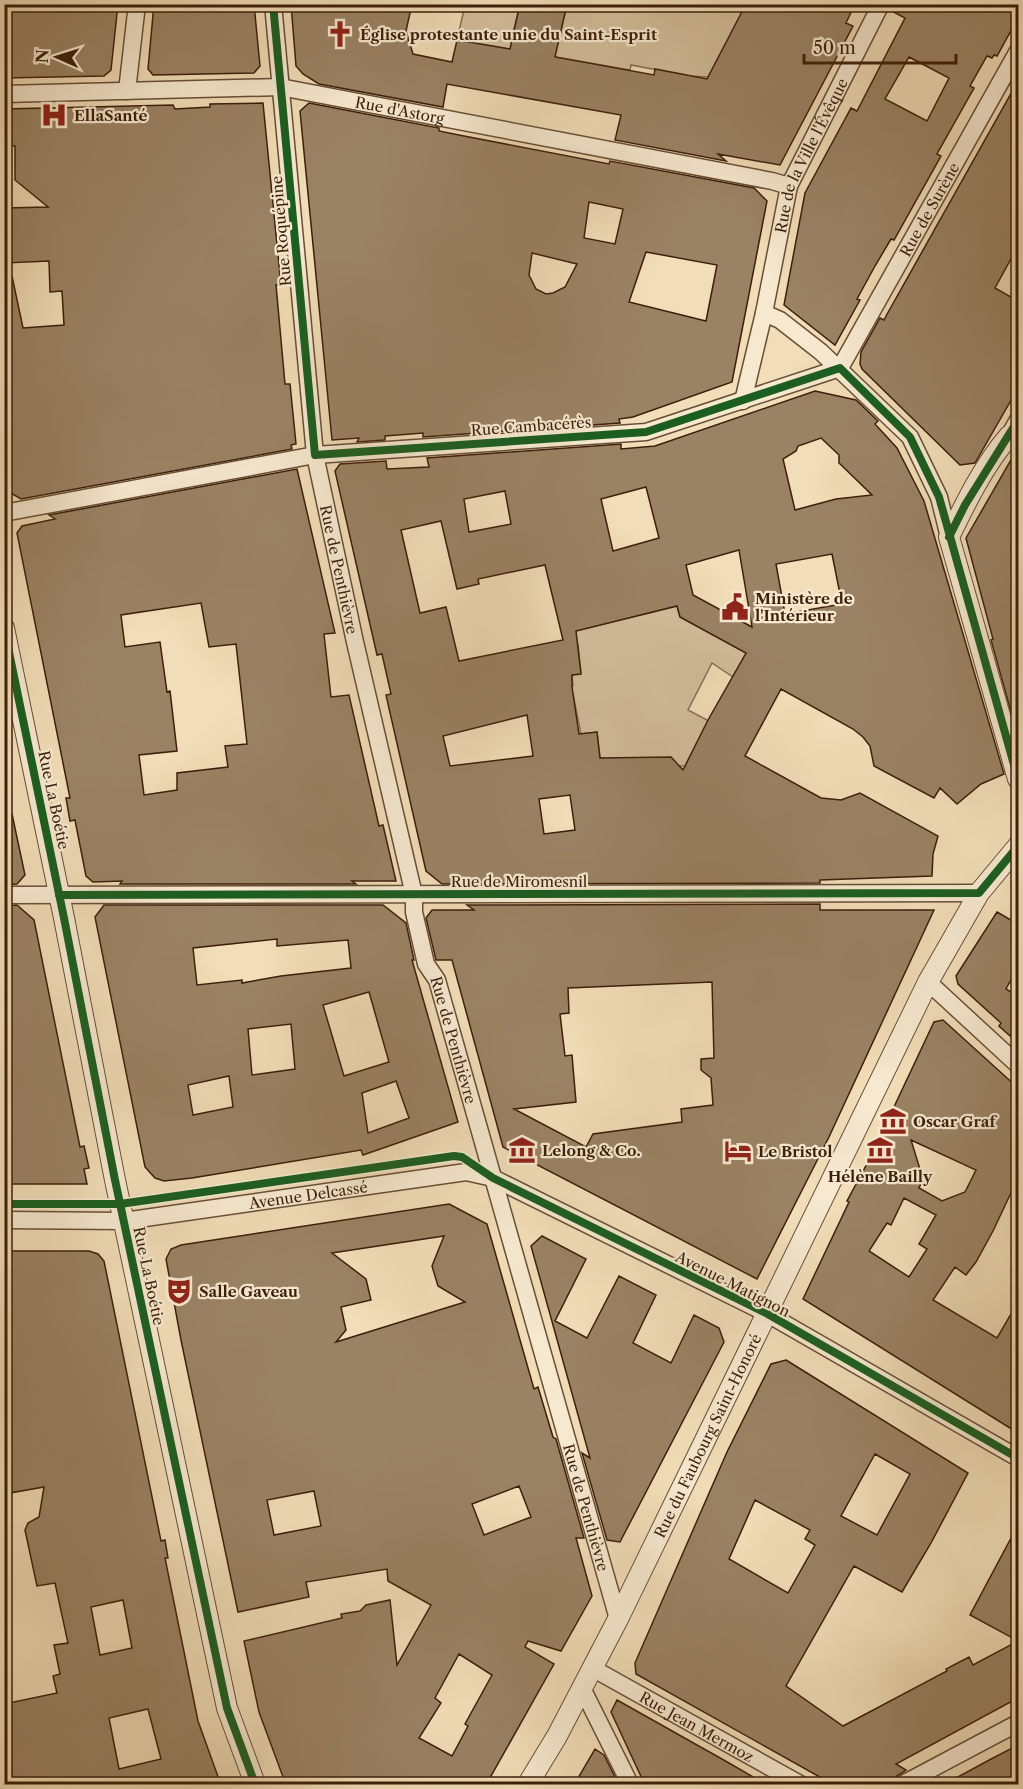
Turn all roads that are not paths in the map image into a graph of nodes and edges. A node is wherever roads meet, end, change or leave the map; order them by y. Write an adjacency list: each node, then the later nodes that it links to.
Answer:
1 (137, 4): 6 (street)
2 (273, 4): 5 (street, Rue Roquépine)
3 (881, 4): 8 (street, Rue de la Ville l'Évêque)
4 (1018, 51): 10 (street, Rue de Surène)
5 (280, 87): 6 (street, Rue d'Astorg); 8 (street, Rue d'Astorg); 13 (street, Rue Roquépine)
6 (127, 91): 7 (street, Rue d'Astorg)
7 (4, 94)
8 (789, 186): 9 (street, Rue de la Ville l'Évêque)
9 (764, 313): 10 (street); 11 (street, Rue de la Ville l'Évêque)
10 (840, 368): 11 (street, Rue Cambacérès); 15 (street)
11 (743, 400): 13 (street, Rue Cambacérès)
12 (1015, 433): 15 (street)
13 (315, 455): 14 (street, Rue Cambacérès); 22 (street, Rue de Penthièvre)
14 (4, 515)
15 (949, 537): 17 (street)
16 (4, 628): 21 (street, Rue La Boétie)
17 (1018, 779)
18 (1015, 855): 19 (street, Rue du Faubourg Saint-Honoré)
19 (979, 893): 22 (street, Rue de Miromesnil); 23 (street, Rue du Faubourg Saint-Honoré)
20 (4, 895): 21 (street, Rue de Miromesnil)
21 (60, 895): 22 (street, Rue de Miromesnil); 27 (street, Rue La Boétie)
22 (414, 895): 25 (street, Rue de Penthièvre)
23 (928, 982): 24 (street); 28 (street, Rue du Faubourg Saint-Honoré)
24 (1018, 1065)
25 (493, 1178): 27 (street, Avenue Delcassé); 28 (street, Avenue Matignon); 30 (street, Rue de Penthièvre)
26 (4, 1220): 27 (street, Avenue Delcassé)
27 (124, 1221): 34 (street, Rue La Boétie)
28 (766, 1313): 29 (street, Avenue Matignon); 30 (street, Rue du Faubourg Saint-Honoré)
29 (1018, 1458)
30 (618, 1620): 31 (street, Rue du Faubourg Saint-Honoré)
31 (592, 1668): 32 (street, Rue du Faubourg Saint-Honoré); 37 (street, Rue Jean Mermoz)
32 (582, 1688): 35 (street, Rue du Faubourg Saint-Honoré); 36 (street)
33 (1018, 1723): 38 (street)
34 (255, 1785)
35 (528, 1785)
36 (630, 1785)
37 (800, 1785)
38 (903, 1785)

